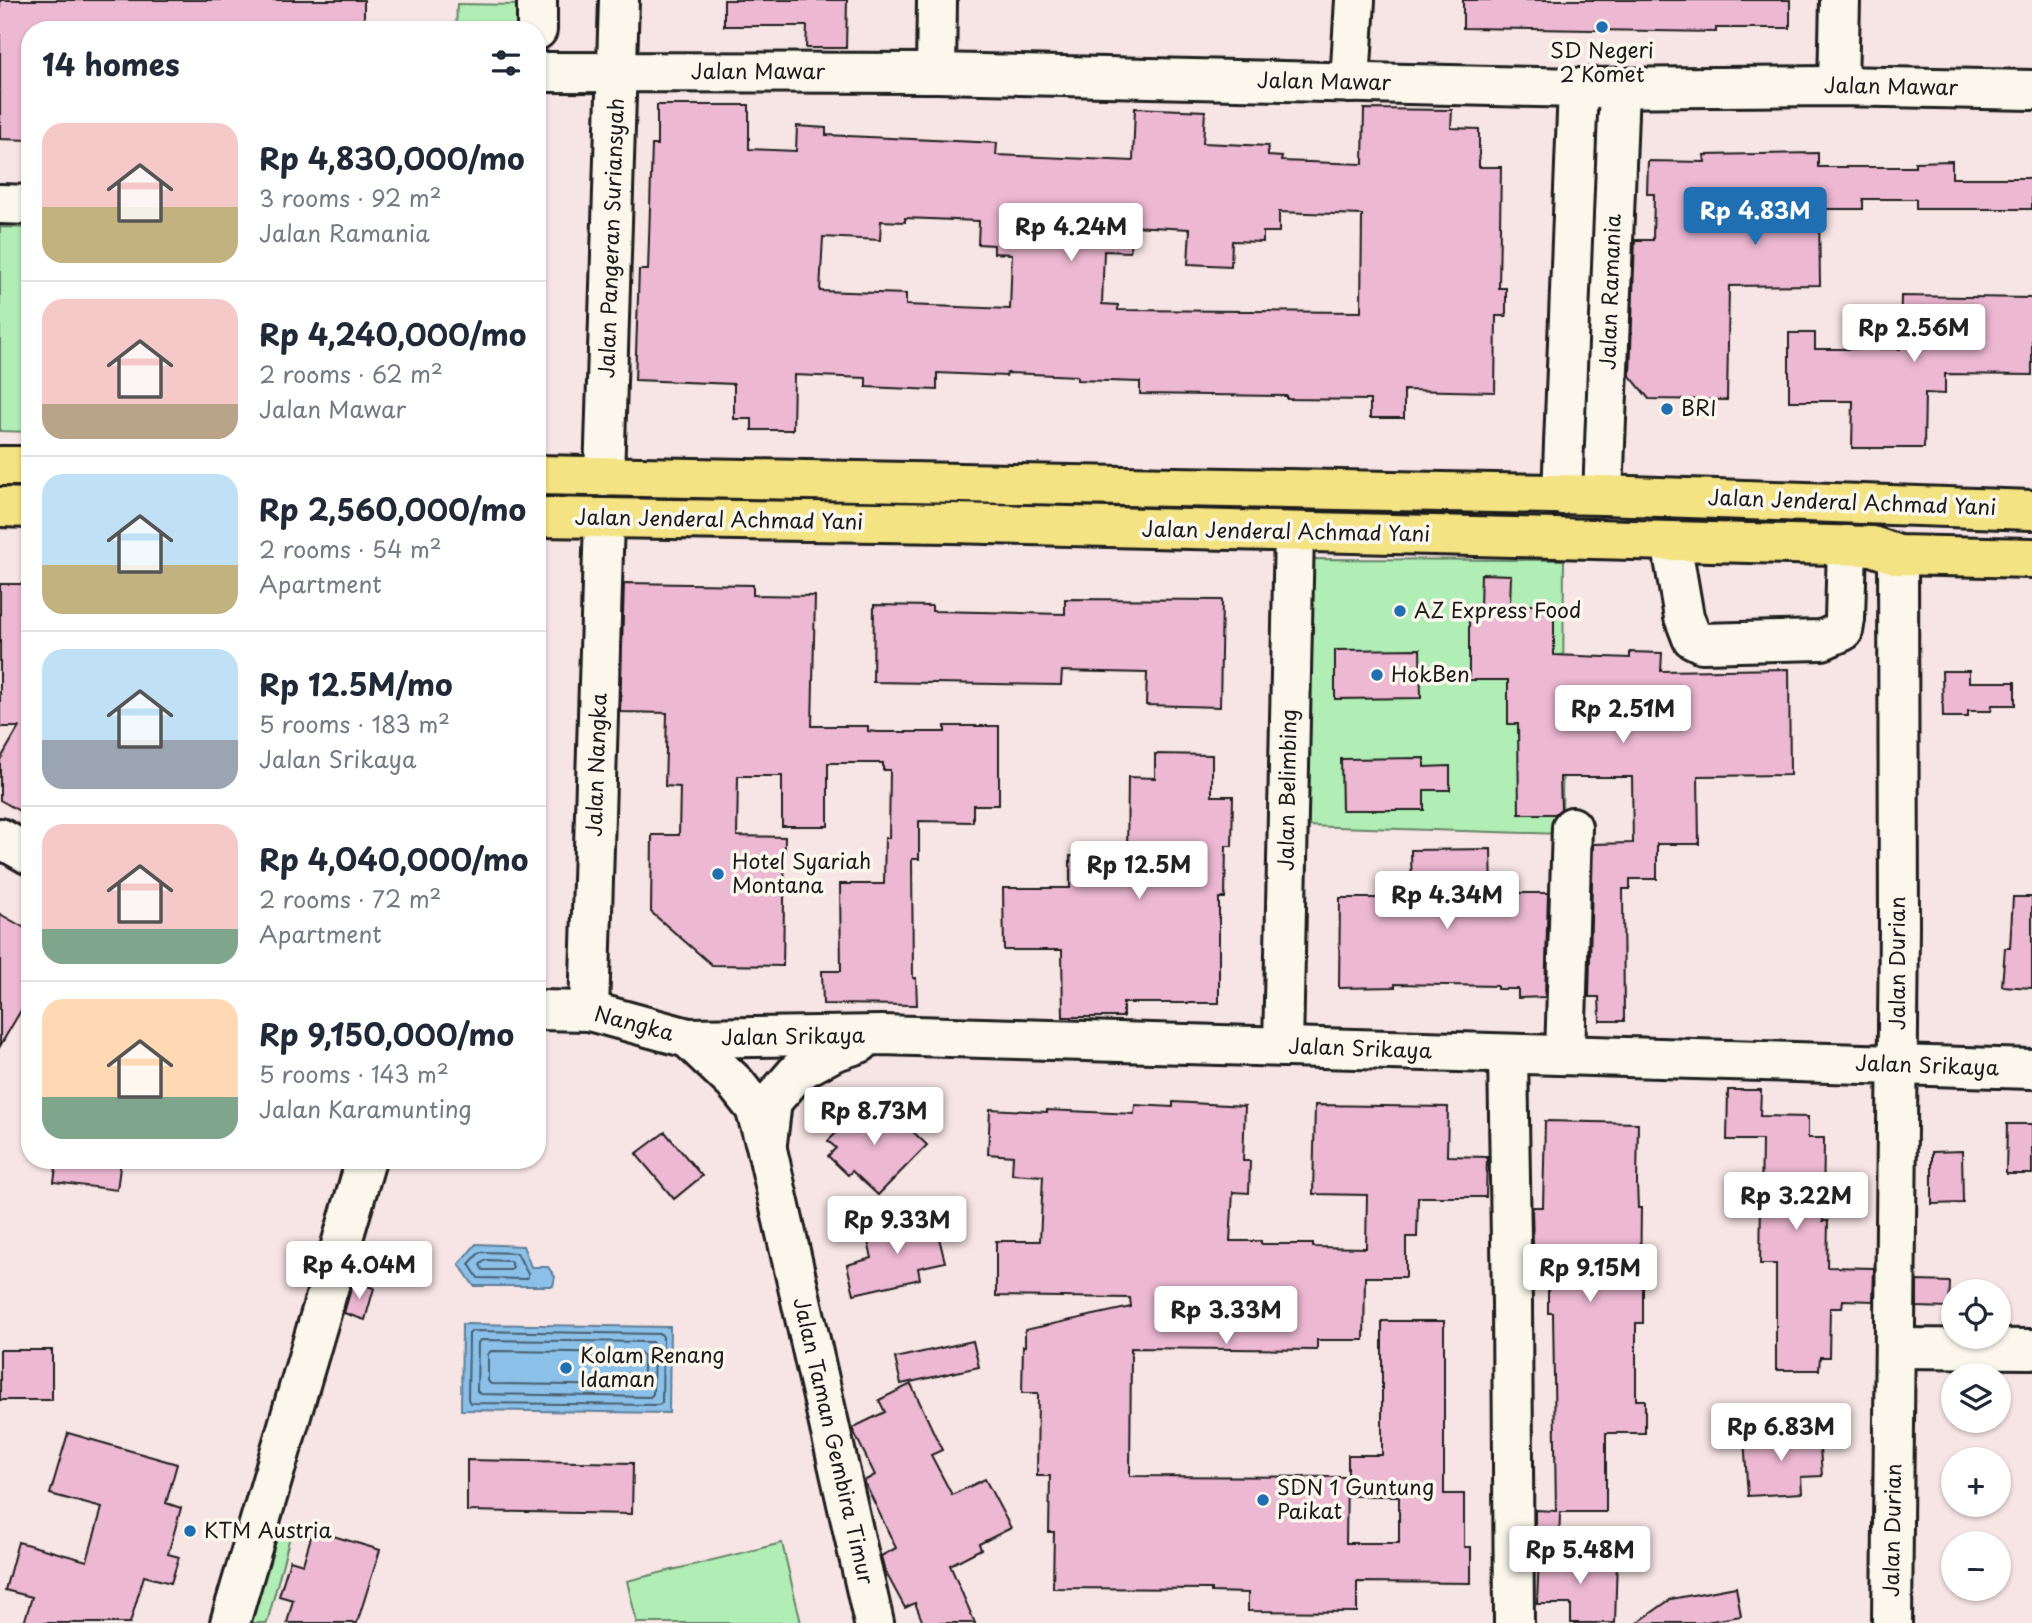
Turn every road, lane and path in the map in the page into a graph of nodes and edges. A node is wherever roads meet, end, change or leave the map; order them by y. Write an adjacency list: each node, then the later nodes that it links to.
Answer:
1 (537, 0): 6 (street)
2 (619, 0): 8 (street, Jalan Pangeran Suriansyah)
3 (937, 0): 9 (street)
4 (1355, 0): 10 (street)
5 (1840, 0): 11 (street)
6 (537, 21)
7 (546, 72): 8 (street, Jalan Mawar)
8 (617, 72): 9 (street, Jalan Mawar); 20 (street, Jalan Pangeran Suriansyah)
9 (936, 73): 10 (street, Jalan Mawar)
10 (1350, 83): 13 (street, Jalan Mawar)
11 (1838, 86): 12 (street, Jalan Mawar); 14 (street, Jalan Mawar)
12 (1619, 88): 13 (street, Jalan Mawar); 22 (street, Jalan Ramania)
13 (1578, 89): 21 (street, Jalan Ramania)
14 (2032, 90)
15 (0, 204): 16 (street)
16 (21, 205)
17 (0, 466): 18 (highway)
18 (21, 466)
19 (546, 475): 20 (highway, Jalan Jenderal Achmad Yani)
20 (604, 477): 21 (highway, Jalan Jenderal Achmad Yani)
21 (1562, 495): 22 (highway, Jalan Jenderal Achmad Yani)
22 (1602, 495): 23 (highway, Jalan Jenderal Achmad Yani)
23 (1872, 503): 26 (highway, Jalan Jenderal Achmad Yani); 31 (highway)
24 (0, 507): 25 (highway)
25 (21, 508)
26 (2032, 510)
27 (546, 517): 28 (highway, Jalan Jenderal Achmad Yani)
28 (604, 519): 29 (highway, Jalan Jenderal Achmad Yani); 37 (street, Jalan Nangka)
29 (1294, 532): 30 (highway, Jalan Jenderal Achmad Yani); 40 (street, Jalan Belimbing)
30 (1671, 541): 31 (highway, Jalan Jenderal Achmad Yani); 31 (street)
31 (1872, 549): 32 (highway, Jalan Jenderal Achmad Yani); 43 (street, Jalan Durian)
32 (2032, 558)
33 (1572, 827): 42 (street)
34 (0, 838): 35 (street)
35 (21, 850)
36 (546, 1010): 37 (street, Nangka)
37 (589, 1011): 39 (street, Nangka)
38 (882, 1035): 39 (street, Jalan Srikaya); 40 (street, Jalan Srikaya); 45 (street)
39 (688, 1038): 45 (street, Jalan Taman Gembira Timur)
40 (1283, 1047): 41 (street, Jalan Srikaya)
41 (1508, 1054): 42 (street, Jalan Srikaya); 51 (street)
42 (1565, 1055): 43 (street, Jalan Srikaya)
43 (1897, 1065): 44 (street, Jalan Srikaya); 47 (street, Jalan Durian)
44 (2032, 1069)
45 (766, 1145): 50 (street, Jalan Taman Gembira Timur)
46 (363, 1169): 49 (street)
47 (1895, 1348): 48 (street); 52 (street, Jalan Durian)
48 (2032, 1349)
49 (230, 1623)
50 (874, 1623)
51 (1514, 1623)
52 (1892, 1623)

